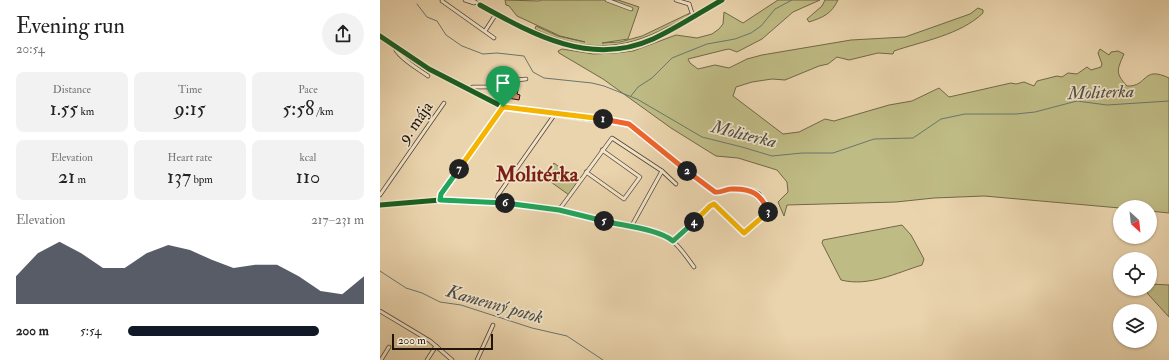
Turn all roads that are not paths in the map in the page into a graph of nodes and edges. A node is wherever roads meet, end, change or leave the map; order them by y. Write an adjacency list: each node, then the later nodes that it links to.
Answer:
1 (465, 0): 9 (street)
2 (472, 0): 9 (street)
3 (607, 0): 10 (street)
4 (676, 0): 8 (street)
5 (691, 0): 8 (street)
6 (722, 0): 12 (street)
7 (442, 1): 13 (street)
8 (689, 4): 12 (street)
9 (480, 5): 11 (street)
10 (631, 9)
11 (496, 14): 12 (street); 13 (street)
12 (693, 16)
13 (485, 31): 15 (street)
14 (380, 36): 16 (street)
15 (494, 38)
16 (394, 46): 17 (street); 19 (street)
17 (428, 76)
18 (526, 79): 19 (street)
19 (468, 90): 21 (street)
20 (444, 103): 27 (street, 9. mája)
21 (503, 107): 22 (street); 28 (street)
22 (555, 114): 29 (street); 33 (street)
23 (602, 150): 24 (street); 25 (street); 25 (street)
24 (662, 171): 26 (street); 34 (street)
25 (586, 172): 32 (street)
26 (676, 184)
27 (380, 195)
28 (440, 200): 29 (street); 30 (street)
29 (496, 202): 32 (street)
30 (380, 205)
31 (773, 209): 33 (street)
32 (559, 210): 34 (street)
33 (769, 212): 35 (street)
34 (631, 227): 35 (street)
35 (673, 241): 36 (street)
36 (694, 267)
37 (380, 311): 39 (street)
38 (492, 325): 44 (street)
39 (436, 346): 42 (street); 43 (street)
40 (389, 347): 41 (street)
41 (381, 358)
42 (428, 360)
43 (452, 360)
44 (477, 360)

